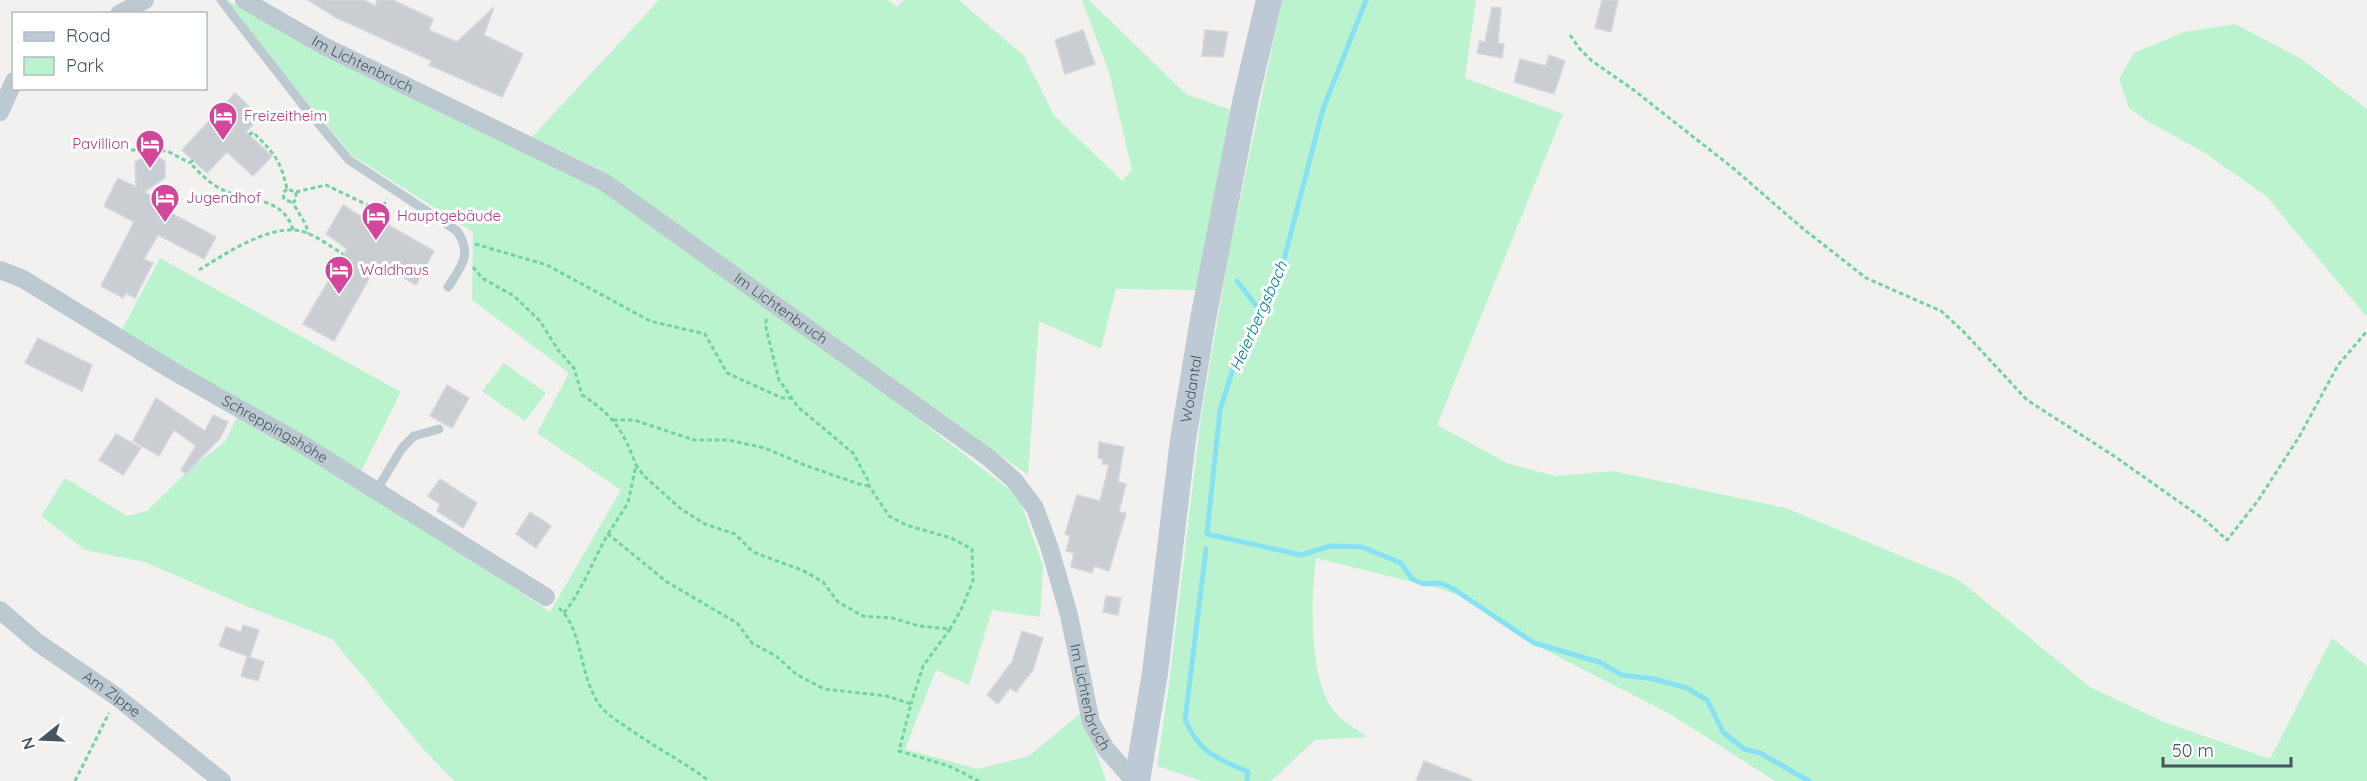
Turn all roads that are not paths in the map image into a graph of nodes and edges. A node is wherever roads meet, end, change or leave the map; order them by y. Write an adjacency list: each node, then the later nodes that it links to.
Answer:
1 (146, 0): 5 (street)
2 (221, 0): 9 (lane)
3 (244, 0): 15 (street, Im Lichtenbruch)
4 (1269, 0): 15 (main road, Wodantal)
5 (123, 12)
6 (12, 85): 7 (street)
7 (0, 112)
8 (0, 270): 11 (street, Schreppingshöhe)
9 (448, 287)
10 (439, 429): 11 (lane)
11 (376, 491): 12 (street, Schreppingshöhe)
12 (546, 597)
13 (0, 610): 14 (street, Am Zippe)
14 (222, 781)
15 (1136, 781)

